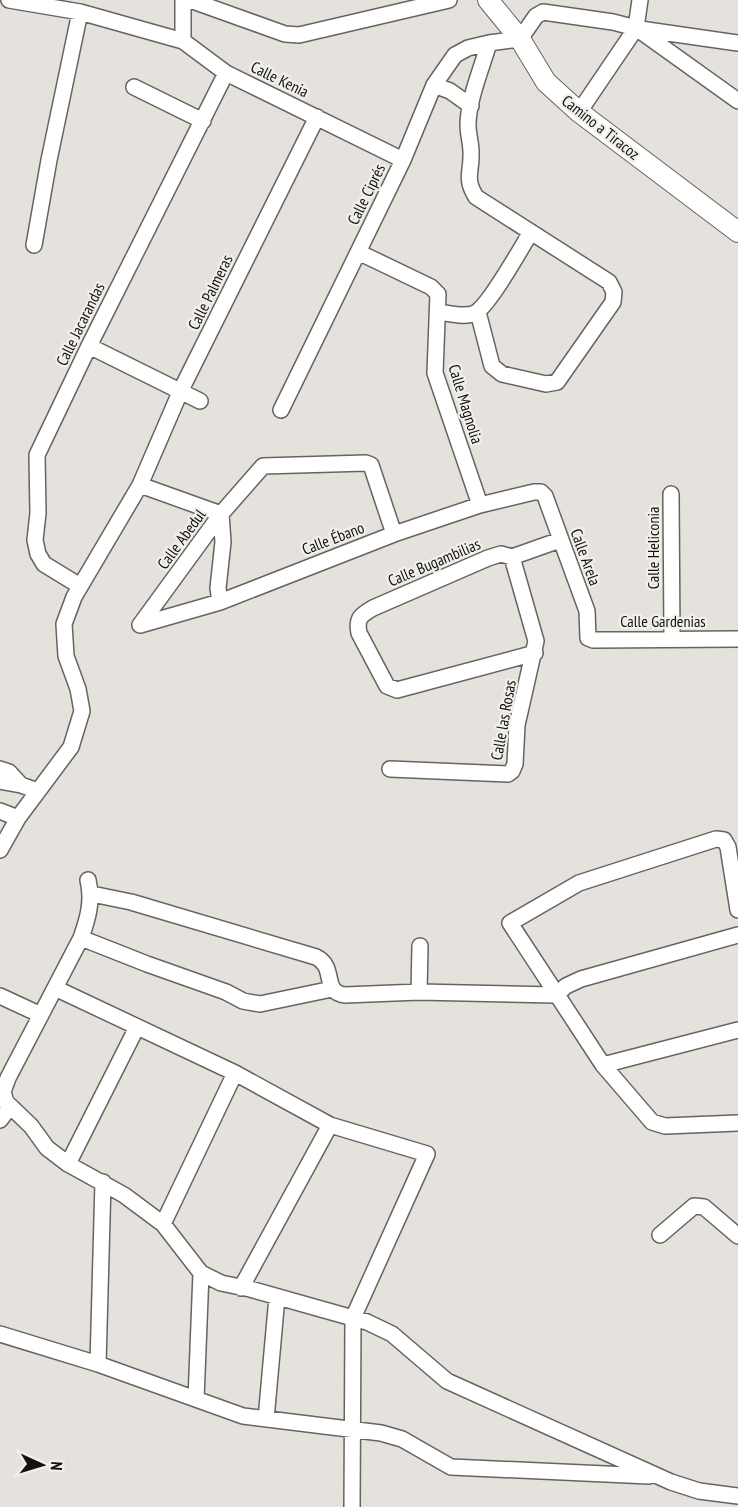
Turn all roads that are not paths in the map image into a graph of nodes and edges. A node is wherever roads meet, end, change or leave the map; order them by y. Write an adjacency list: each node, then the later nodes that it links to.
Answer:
1 (9, 0): 7 (street)
2 (183, 0): 10 (street)
3 (190, 0): 4 (street)
4 (449, 0)
5 (488, 0): 9 (street, Camino a Tiracoz)
6 (640, 0): 8 (street)
7 (80, 12): 10 (street); 24 (street)
8 (636, 28): 9 (street); 12 (street); 16 (street); 18 (street)
9 (520, 39): 11 (street, Calle Ciprés); 18 (street, Camino a Tiracoz)
10 (183, 41): 13 (street, Calle Kenia)
11 (489, 43): 14 (street, Calle Ciprés); 17 (street)
12 (738, 43)
13 (226, 73): 19 (street, Calle Kenia); 20 (street, Calle Jacarandas)
14 (434, 85): 17 (street); 21 (street, Calle Ciprés)
15 (134, 87): 20 (street)
16 (738, 101)
17 (471, 106): 22 (street)
18 (579, 112): 23 (street, Camino a Tiracoz)
19 (316, 117): 21 (street, Calle Kenia); 29 (street, Calle Palmeras)
20 (203, 121): 28 (street, Calle Jacarandas)
21 (403, 160): 25 (street, Calle Ciprés)
22 (531, 232): 27 (street); 27 (street)
23 (738, 232)
24 (34, 245)
25 (358, 252): 26 (street, Calle Magnolia); 31 (street, Calle Ciprés)
26 (438, 312): 27 (street); 35 (street, Calle Magnolia)
27 (478, 312)
28 (89, 346): 29 (street); 40 (street, Calle Jacarandas)
29 (181, 390): 30 (street); 32 (street, Calle Palmeras)
30 (200, 401)
31 (281, 410)
32 (140, 485): 36 (street, Calle Abedul); 40 (street, Calle Palmeras)
33 (541, 492): 35 (street, Calle Ébano); 38 (street, Calle Arela)
34 (671, 494): 44 (street, Calle Heliconia)
35 (480, 505): 37 (street, Calle Ébano)
36 (221, 514): 37 (street); 41 (street); 42 (street, Calle Abedul)
37 (394, 534): 41 (street, Calle Ébano)
38 (560, 540): 39 (street, Calle Bugambilias); 43 (street, Calle Arela)
39 (512, 557): 46 (street, Calle las Rosas); 46 (street, Calle Bugambilias)
40 (80, 586): 51 (street, Calle Palmeras)
41 (220, 602): 42 (street, Calle Ébano)
42 (140, 625)
43 (588, 638): 44 (street, Calle Gardenias)
44 (672, 639): 45 (street, Calle Gardenias)
45 (738, 639)
46 (535, 653): 48 (street, Calle las Rosas)
47 (0, 769): 50 (street)
48 (390, 769)
49 (0, 781): 50 (street)
50 (21, 785): 51 (street)
51 (38, 791): 53 (street, Calle Palmeras)
52 (0, 811): 53 (street)
53 (18, 818): 54 (street, Calle Palmeras)
54 (0, 850)
55 (738, 910): 62 (street)
56 (738, 935): 62 (street)
57 (81, 938): 59 (street); 60 (street); 60 (street)
58 (420, 946): 61 (street)
59 (56, 988): 64 (street); 65 (street)
60 (332, 989): 61 (street)
61 (419, 992): 62 (street)
62 (556, 995): 67 (street)
63 (0, 996): 64 (street)
64 (41, 1015): 69 (street)
65 (137, 1027): 68 (street); 73 (street)
66 (738, 1030): 67 (street)
67 (603, 1065): 71 (street)
68 (235, 1073): 72 (street); 75 (street)
69 (10, 1107): 70 (street); 73 (street)
70 (0, 1120)
71 (738, 1123)
72 (330, 1125): 79 (street); 81 (street)
73 (68, 1164): 74 (street)
74 (104, 1182): 75 (street); 83 (street)
75 (163, 1224): 78 (street)
76 (660, 1235): 77 (street)
77 (738, 1236)
78 (201, 1273): 79 (street); 84 (street)
79 (241, 1288): 80 (street)
80 (277, 1297): 81 (street); 85 (street)
81 (353, 1318): 86 (street); 87 (street)
82 (0, 1334): 83 (street)
83 (98, 1364): 84 (street)
84 (195, 1400): 85 (street)
85 (266, 1419): 86 (street)
86 (354, 1430): 87 (street); 89 (street)
87 (658, 1477): 88 (street)
88 (738, 1496)
89 (352, 1507)

